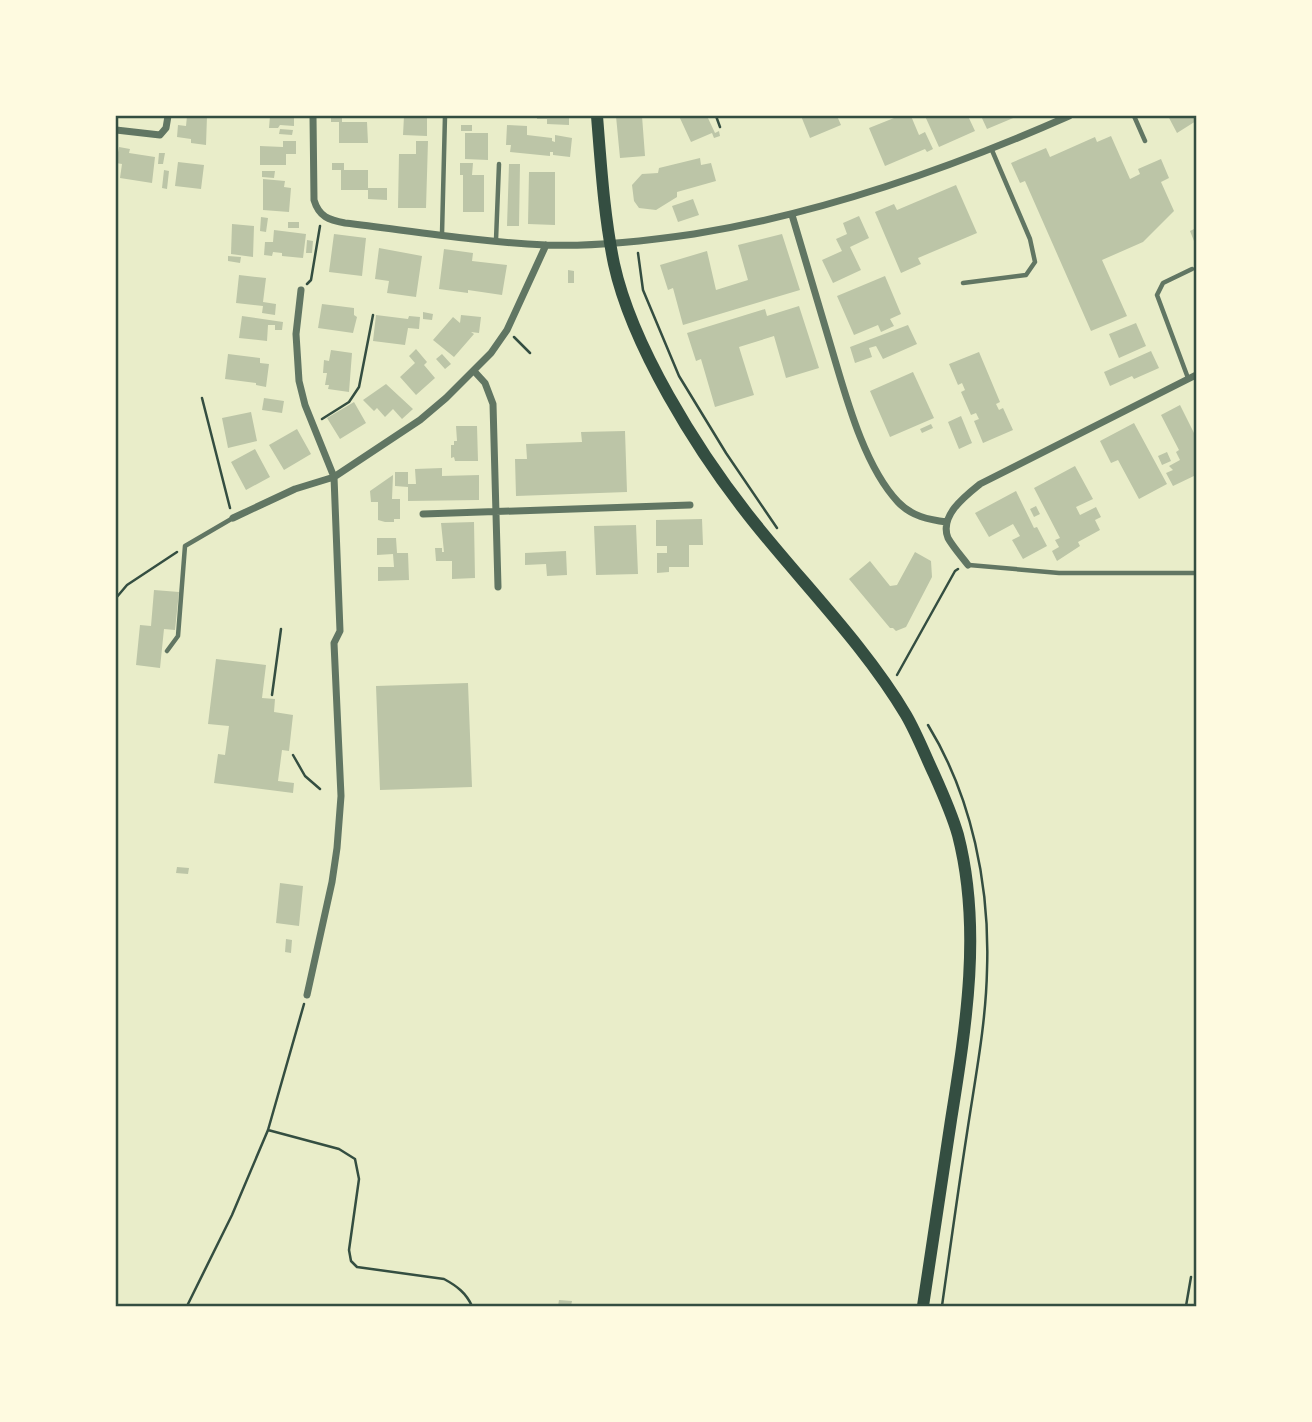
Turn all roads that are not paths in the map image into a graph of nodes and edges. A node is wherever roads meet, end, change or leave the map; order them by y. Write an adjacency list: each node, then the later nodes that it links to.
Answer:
1 (168, 116): 7 (street)
2 (313, 116): 12 (street)
3 (445, 116): 12 (lane)
4 (597, 116): 14 (main road)
5 (1069, 116): 9 (street)
6 (1134, 116): 8 (lane)
7 (116, 130)
8 (1145, 141)
9 (990, 148): 11 (street); 17 (lane)
10 (499, 164): 13 (lane)
11 (792, 215): 14 (street); 27 (street)
12 (442, 234): 13 (street)
13 (496, 240): 15 (street)
14 (611, 243): 15 (street); 33 (main road)
15 (546, 245): 19 (street)
16 (1192, 269): 21 (lane)
17 (963, 283)
18 (301, 290): 22 (street)
19 (474, 371): 22 (street); 24 (street)
20 (1196, 375): 21 (street)
21 (1188, 379): 27 (street)
22 (334, 477): 26 (street); 32 (street)
23 (690, 505): 24 (street)
24 (496, 512): 25 (street); 30 (street)
25 (423, 514)
26 (233, 518): 31 (lane)
27 (947, 522): 28 (street)
28 (968, 565): 29 (lane)
29 (1196, 573)
30 (498, 587)
31 (167, 651)
32 (307, 995)
33 (923, 1307)

